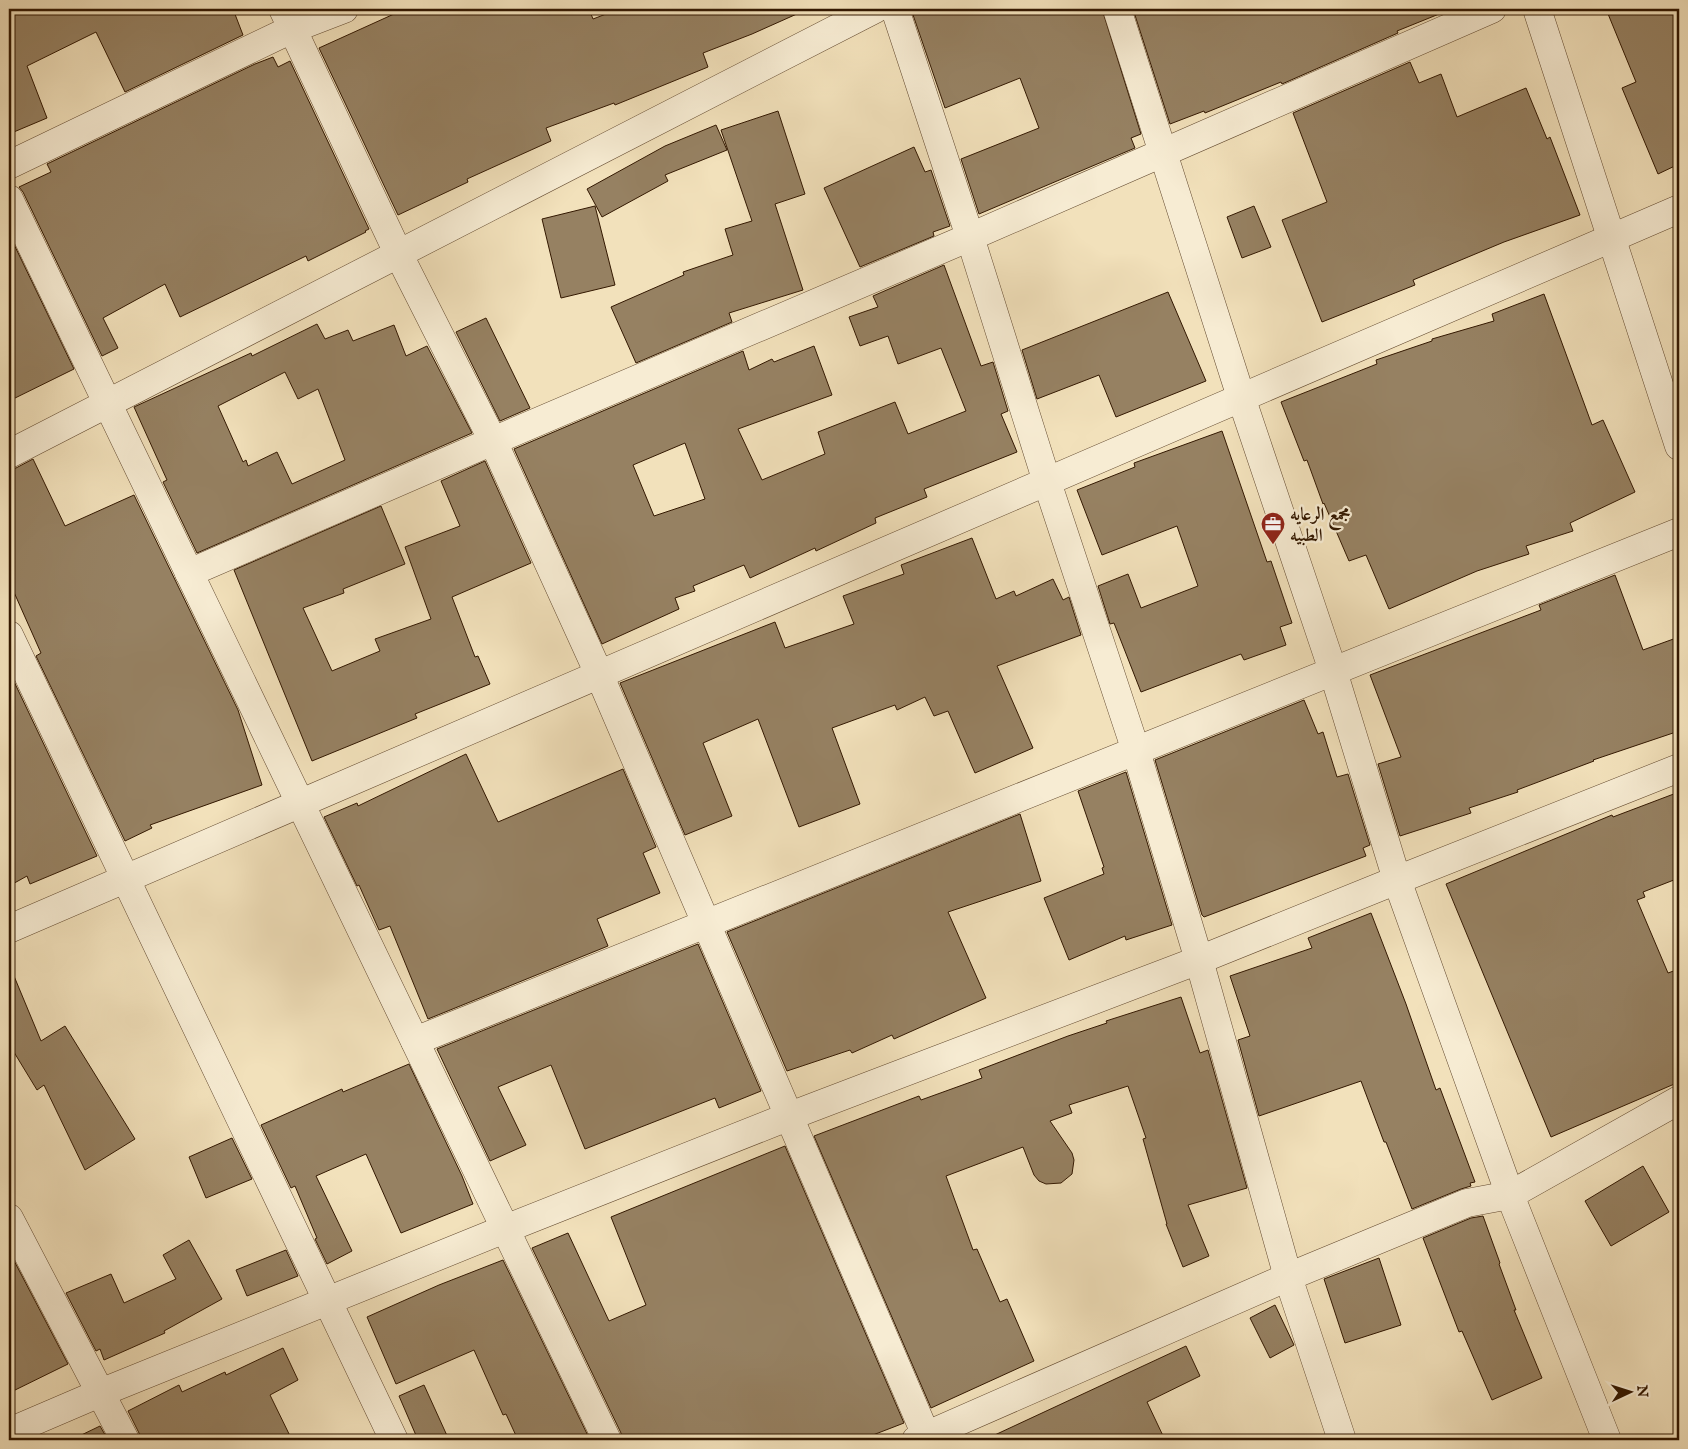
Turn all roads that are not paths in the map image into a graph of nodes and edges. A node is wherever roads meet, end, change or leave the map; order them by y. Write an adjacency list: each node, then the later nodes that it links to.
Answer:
1 (344, 9): 7 (street)
2 (875, 9): 14 (street)
3 (895, 9): 12 (street)
4 (1117, 9): 8 (street)
5 (1492, 9): 8 (street)
6 (1537, 9): 13 (street)
7 (288, 19): 9 (street); 14 (street)
8 (1163, 152): 12 (street); 15 (street)
9 (9, 165)
10 (9, 199): 16 (street)
11 (1679, 208): 13 (street)
12 (970, 237): 17 (street); 20 (street)
13 (1611, 239): 15 (street); 18 (street)
14 (399, 255): 16 (street); 17 (street)
15 (1241, 397): 20 (street); 24 (street)
16 (108, 403): 19 (street); 22 (street)
17 (492, 441): 22 (street); 25 (street)
18 (1679, 446)
19 (9, 454)
20 (1047, 482): 25 (street); 26 (street)
21 (1679, 532): 24 (street)
22 (189, 573): 28 (street)
23 (9, 635): 29 (street)
24 (1333, 671): 26 (street); 30 (street)
25 (599, 674): 28 (street); 31 (street)
26 (1136, 751): 31 (street); 33 (street)
27 (1679, 768): 30 (street)
28 (299, 804): 29 (street); 34 (street)
29 (125, 879): 32 (street); 41 (street)
30 (1397, 880): 33 (street); 37 (street)
31 (708, 923): 34 (street); 36 (street)
32 (9, 929)
33 (1200, 960): 36 (street); 40 (street)
34 (415, 1041): 39 (street)
35 (1679, 1100): 37 (street)
36 (790, 1116): 39 (street); 44 (street)
37 (1510, 1195): 40 (street); 49 (street)
38 (9, 1218): 42 (street)
39 (505, 1229): 41 (street); 47 (street)
40 (1288, 1277): 44 (street); 48 (street)
41 (327, 1301): 42 (street); 46 (street)
42 (100, 1393): 43 (street); 45 (street)
43 (9, 1432)
44 (924, 1439)
45 (125, 1440)
46 (394, 1440)
47 (606, 1440)
48 (1342, 1440)
49 (1607, 1440)

